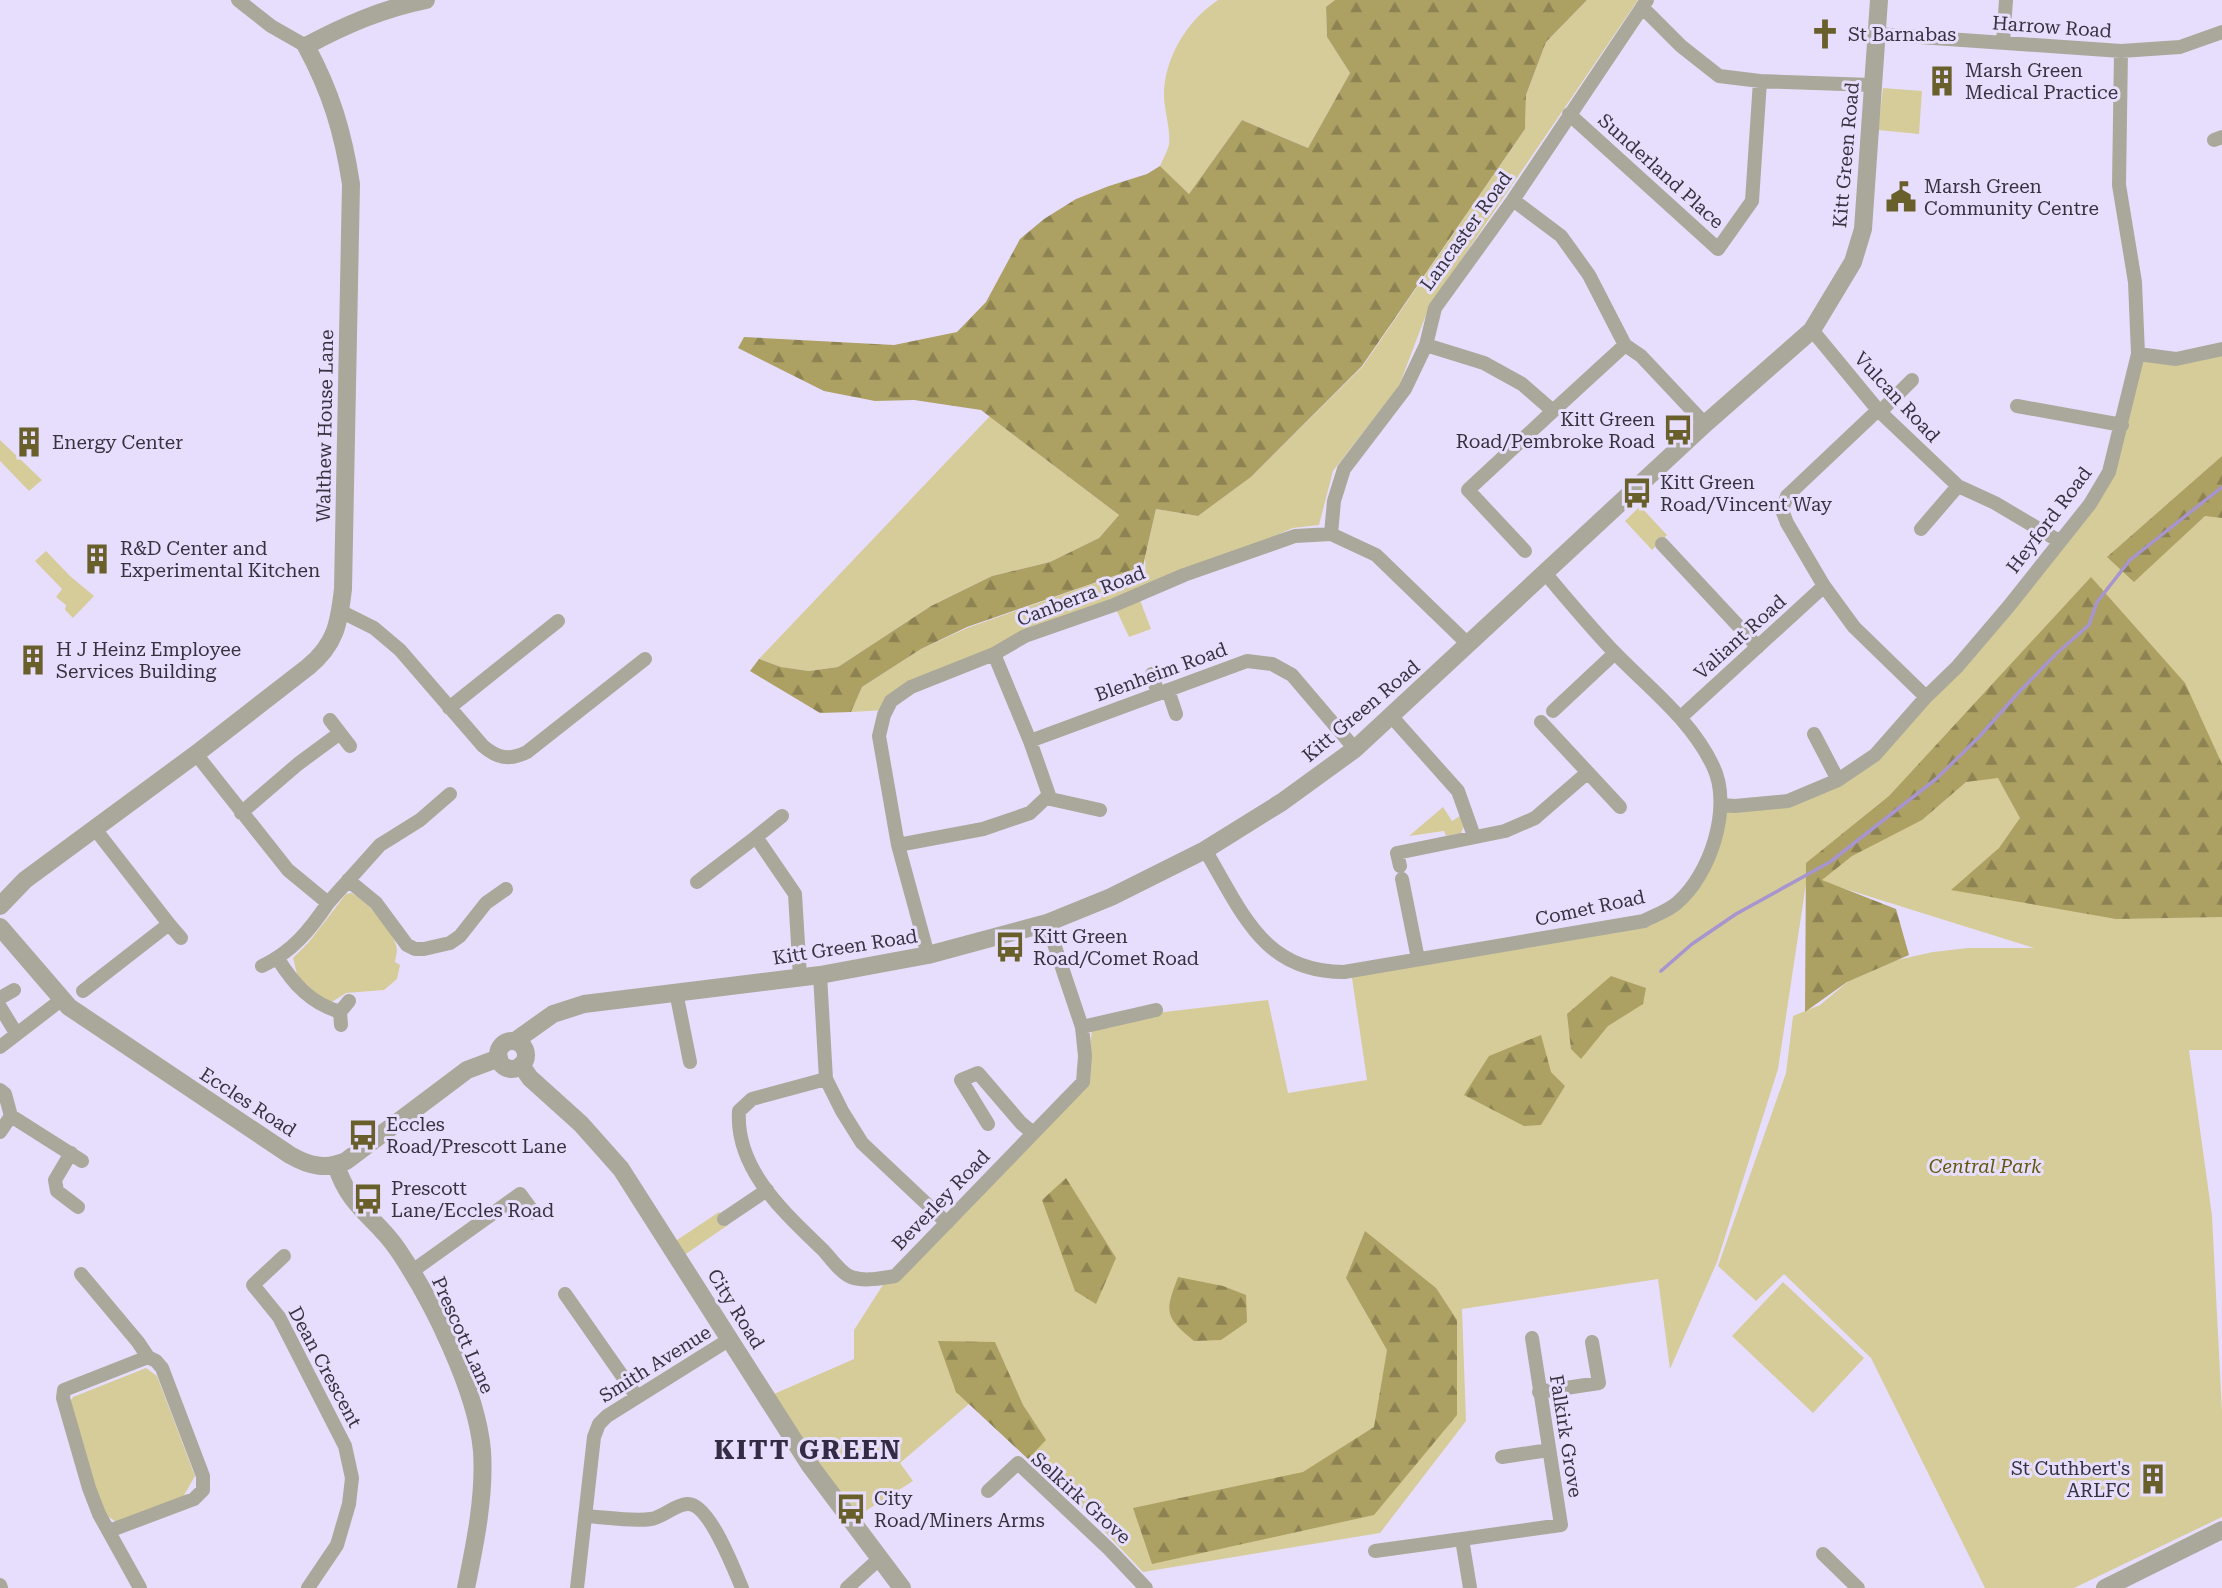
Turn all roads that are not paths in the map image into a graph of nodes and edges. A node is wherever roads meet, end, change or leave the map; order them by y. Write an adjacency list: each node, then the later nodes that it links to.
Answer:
1 (238, 0): 9 (street)
2 (426, 0): 9 (street)
3 (1880, 0): 7 (street, Kitt Green Road)
4 (2006, 0): 8 (street)
5 (1644, 3): 11 (street); 13 (street, Lancaster Road)
6 (2222, 32): 10 (street, Harrow Road)
7 (1876, 34): 8 (street, Harrow Road); 12 (street, Kitt Green Road)
8 (2003, 43): 10 (street, Harrow Road)
9 (306, 46): 34 (street, Walthew House Lane)
10 (2120, 51): 19 (street, Heyford Road)
11 (1760, 80): 12 (street); 13 (street, Sunderland Place)
12 (1872, 85): 15 (street, Kitt Green Road)
13 (1569, 114): 14 (street, Lancaster Road)
14 (1513, 200): 16 (street, Lancaster Road); 17 (street)
15 (1812, 330): 23 (street, Vulcan Road); 24 (street, Kitt Green Road)
16 (1426, 345): 22 (street); 28 (street, Lancaster Road)
17 (1625, 345): 22 (street); 24 (street)
18 (2222, 349): 19 (street)
19 (2138, 354): 25 (street, Heyford Road)
20 (1912, 380): 23 (street)
21 (2017, 406): 25 (street)
22 (1553, 411): 31 (street)
23 (1879, 411): 26 (street, Vulcan Road); 33 (street)
24 (1706, 424): 32 (street, Kitt Green Road)
25 (2122, 425): 29 (street, Heyford Road)
26 (1958, 486): 27 (street); 29 (street, Vulcan Road)
27 (1922, 529)
28 (1331, 534): 36 (street, Canberra Road); 39 (street, Canberra Road)
29 (2059, 541): 43 (street, Heyford Road)
30 (1662, 544): 37 (street)
31 (1525, 551)
32 (1545, 573): 36 (street, Kitt Green Road); 38 (street, Comet Road)
33 (1824, 586): 37 (street, Valiant Road); 43 (street)
34 (340, 611): 44 (street); 56 (street, Walthew House Lane)
35 (558, 621): 44 (street)
36 (1469, 645): 47 (street, Kitt Green Road)
37 (1758, 647): 48 (street, Valiant Road)
38 (1615, 653): 45 (street); 48 (street, Comet Road)
39 (995, 654): 53 (street); 69 (street, Canberra Road)
40 (645, 659): 44 (street)
41 (1152, 674): 42 (street)
42 (1163, 692): 46 (street); 53 (street, Blenheim Road); 55 (street, Blenheim Road)
43 (1927, 697): 58 (street, Heyford Road)
44 (449, 708)
45 (1553, 711)
46 (1175, 714)
47 (1392, 717): 55 (street, Kitt Green Road); 67 (street)
48 (1681, 717): 61 (street, Comet Road)
49 (330, 720): 51 (street)
50 (1541, 722): 57 (street)
51 (340, 733): 54 (street); 64 (street)
52 (1814, 734): 58 (street)
53 (1030, 741): 60 (street)
54 (349, 746)
55 (1355, 749): 70 (street, Kitt Green Road)
56 (196, 754): 64 (street); 66 (street, Walthew House Lane)
57 (1587, 773): 62 (street); 67 (street)
58 (1838, 780): 61 (street, Heyford Road)
59 (450, 794): 71 (street)
60 (1046, 798): 63 (street); 69 (street)
61 (1722, 805): 82 (street, Comet Road)
62 (1620, 807)
63 (1100, 810)
64 (240, 813): 74 (street)
65 (782, 816): 68 (street)
66 (95, 829): 75 (street, Walthew House Lane); 77 (street)
67 (1474, 836): 82 (street)
68 (756, 837): 72 (street); 85 (street)
69 (898, 845): 80 (street, Canberra Road)
70 (1205, 850): 76 (street, Kitt Green Road); 82 (street, Comet Road)
71 (348, 880): 73 (street); 74 (street)
72 (698, 882)
73 (506, 889)
74 (328, 903): 81 (street)
75 (0, 906)
76 (1047, 923): 80 (street, Kitt Green Road); 94 (street, Beverley Road)
77 (169, 924): 79 (street); 87 (street)
78 (0, 926): 90 (street, Eccles Road)
79 (181, 937)
80 (928, 955): 84 (street, Kitt Green Road)
81 (278, 959): 83 (street); 93 (street)
82 (1418, 959)
83 (262, 966)
84 (820, 975): 85 (street, Kitt Green Road); 101 (street)
85 (800, 977): 88 (street, Kitt Green Road)
86 (14, 990): 89 (street)
87 (83, 991)
88 (676, 992): 96 (street, Kitt Green Road); 99 (street)
89 (0, 998)
90 (61, 1000): 95 (street); 107 (street, Eccles Road)
91 (0, 1007): 95 (street)
92 (1157, 1010): 94 (street)
93 (343, 1013)
94 (1082, 1027): 106 (street, Beverley Road)
95 (16, 1033): 97 (street)
96 (515, 1041): 98 (street); 100 (street)
97 (0, 1047)
98 (499, 1058): 100 (street); 107 (street)
99 (690, 1062)
100 (521, 1065): 118 (street, City Road)
101 (826, 1079): 108 (street, Beverley Road); 112 (street)
102 (0, 1090): 103 (street)
103 (11, 1116): 105 (street); 109 (street)
104 (988, 1124): 106 (street)
105 (0, 1132)
106 (1033, 1133): 112 (street, Beverley Road)
107 (336, 1165): 114 (street, Prescott Lane)
108 (766, 1190): 111 (street); 112 (street, Beverley Road)
109 (78, 1207)
110 (534, 1213): 114 (street)
111 (724, 1219)
112 (947, 1223)
113 (284, 1256): 134 (street, Dean Crescent)
114 (411, 1272): 135 (street, Prescott Lane)
115 (81, 1274): 120 (street)
116 (565, 1294): 122 (street)
117 (1532, 1338): 121 (street, Falkirk Grove)
118 (730, 1339): 122 (street, Smith Avenue); 132 (street, City Road)
119 (1592, 1342): 121 (street)
120 (148, 1357): 128 (street); 128 (street)
121 (1539, 1392): 123 (street, Falkirk Grove)
122 (637, 1397): 126 (street, Smith Avenue)
123 (1549, 1450): 124 (street); 129 (street, Falkirk Grove)
124 (1502, 1457)
125 (988, 1491): 140 (street, Selkirk Grove)
126 (585, 1516): 136 (street, Smith Avenue); 137 (street)
127 (2222, 1530): 143 (street)
128 (109, 1531): 133 (street)
129 (1462, 1539): 130 (street, Falkirk Grove); 141 (street)
130 (1376, 1552)
131 (1823, 1554): 142 (street)
132 (879, 1559): 138 (street); 139 (street, City Road)
133 (140, 1588)
134 (308, 1588)
135 (466, 1588)
136 (578, 1588)
137 (742, 1588)
138 (847, 1588)
139 (902, 1588)
140 (1146, 1588)
141 (1470, 1588)
142 (1857, 1588)
143 (2105, 1588)

